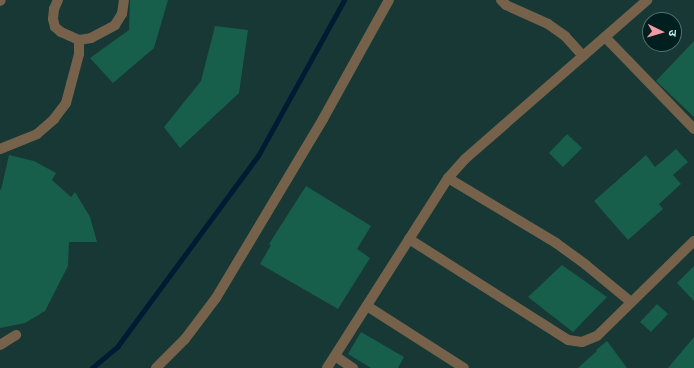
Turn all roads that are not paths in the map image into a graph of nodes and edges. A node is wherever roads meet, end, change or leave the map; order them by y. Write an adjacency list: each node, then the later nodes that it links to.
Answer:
1 (58, 0): 7 (street)
2 (124, 0): 7 (street)
3 (389, 0): 19 (street)
4 (501, 0): 8 (street)
5 (647, 0): 6 (street)
6 (605, 37): 8 (street); 9 (street)
7 (78, 40): 10 (street)
8 (583, 56): 11 (street)
9 (694, 128)
10 (0, 149)
11 (448, 178): 12 (street); 14 (street)
12 (409, 239): 14 (street); 15 (street)
13 (694, 241): 14 (street)
14 (631, 302)
15 (367, 306): 18 (street); 22 (street)
16 (16, 335): 17 (street)
17 (0, 345)
18 (335, 356): 20 (street); 21 (street)
19 (156, 368)
20 (327, 368)
21 (353, 368)
22 (464, 368)

